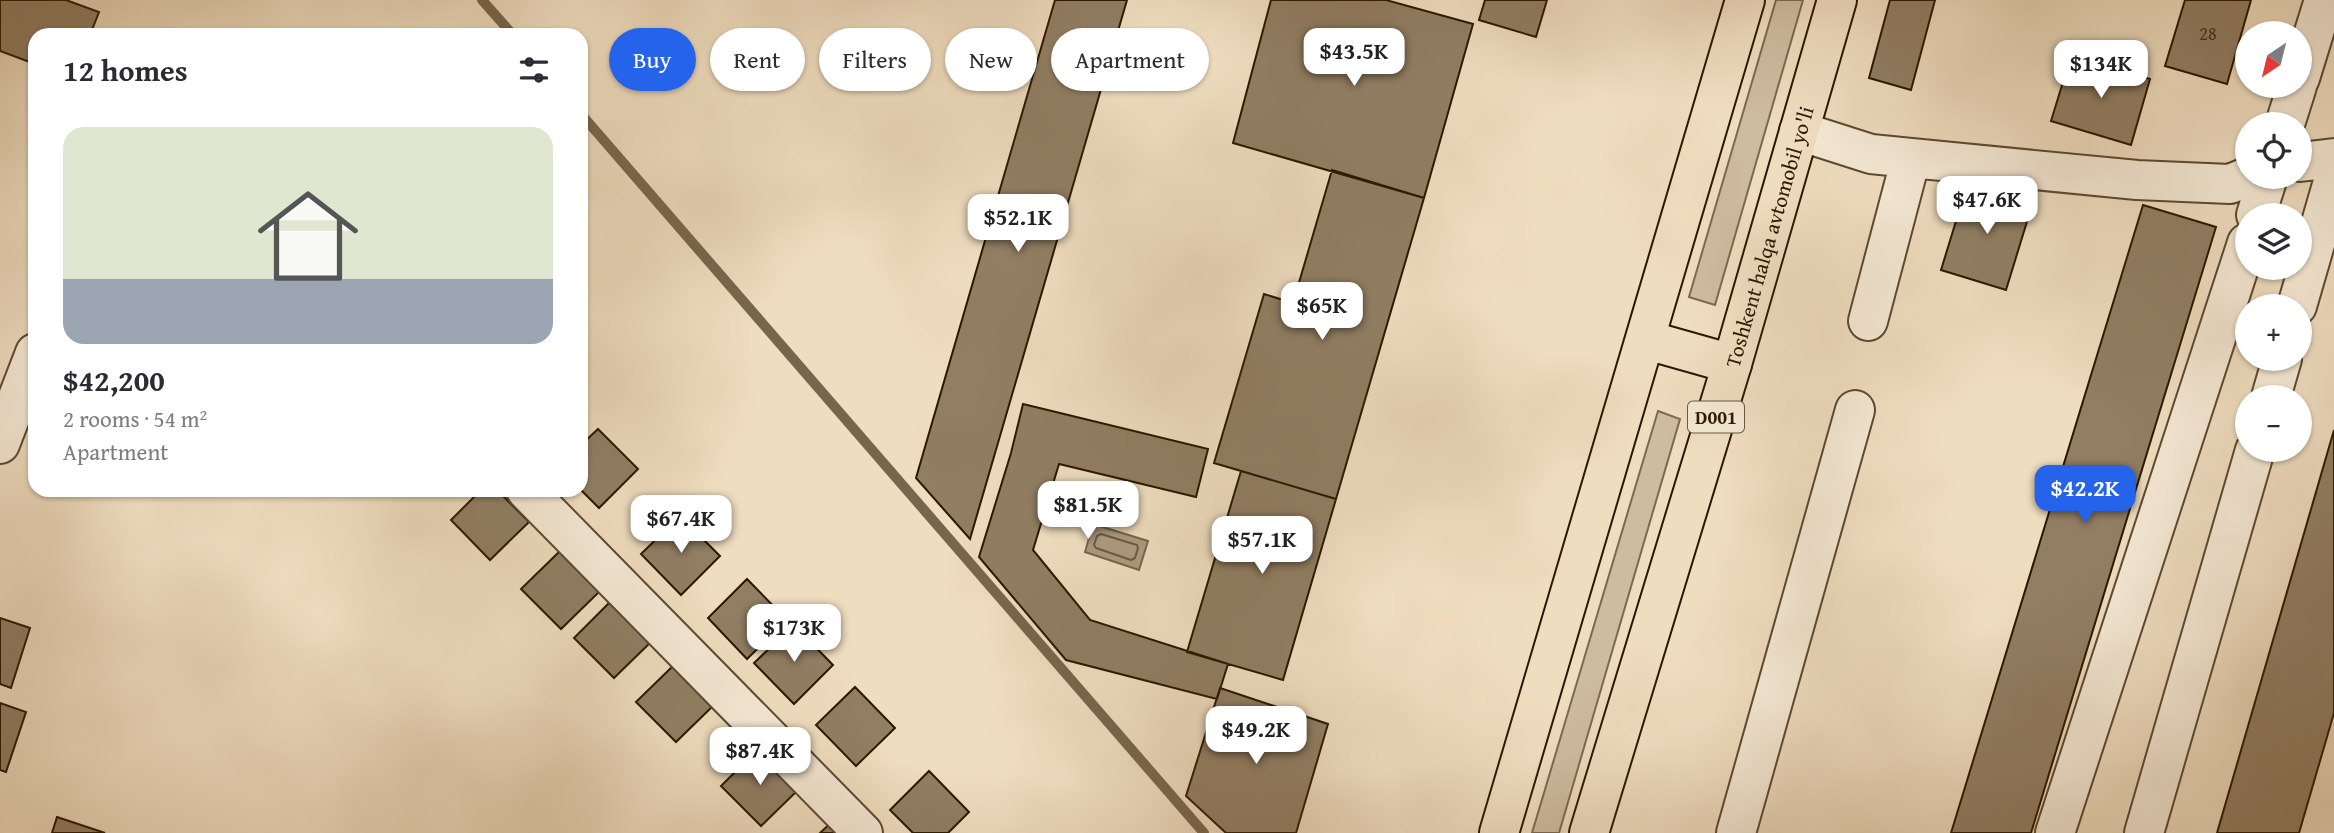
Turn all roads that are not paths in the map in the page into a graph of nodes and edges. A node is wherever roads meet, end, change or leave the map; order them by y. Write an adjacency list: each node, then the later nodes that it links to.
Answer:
1 (1745, 0): 14 (highway)
2 (1837, 0): 5 (highway, Toshkent halqa avtomobil yo'li / D001)
3 (2324, 0): 4 (street)
4 (2312, 39)
5 (1799, 131): 6 (street); 15 (highway, Toshkent halqa avtomobil yo'li / D001)
6 (1911, 158): 10 (street); 13 (street)
7 (2334, 158): 8 (street)
8 (2312, 161)
9 (2334, 178): 12 (street)
10 (2235, 182)
11 (2235, 280): 25 (street)
12 (2300, 294)
13 (1868, 321)
14 (1647, 340): 15 (highway); 22 (highway)
15 (1732, 364): 23 (highway, Toshkent halqa avtomobil yo'li / D001)
16 (28, 371): 18 (street)
17 (1855, 410): 24 (street)
18 (0, 444)
19 (2252, 462): 26 (street)
20 (533, 497): 21 (street)
21 (863, 833)
22 (1499, 833)
23 (1589, 833)
24 (1736, 833)
25 (2055, 833)
26 (2144, 833)

